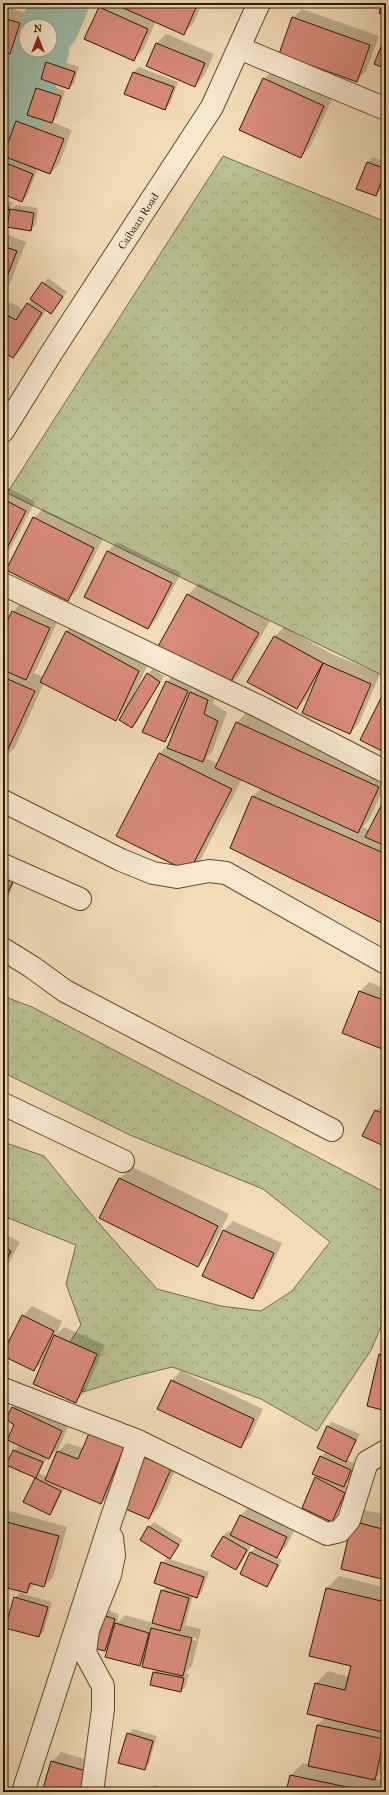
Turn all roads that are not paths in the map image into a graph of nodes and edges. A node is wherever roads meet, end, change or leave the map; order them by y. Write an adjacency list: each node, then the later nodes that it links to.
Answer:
1 (259, 3): 2 (street, Caibaan Road)
2 (239, 48): 3 (street); 4 (street, Caibaan Road)
3 (386, 109)
4 (3, 431)
5 (3, 584): 6 (street)
6 (386, 772)
7 (3, 801): 11 (street)
8 (3, 865): 9 (street)
9 (80, 899)
10 (3, 949): 13 (street)
11 (386, 963)
12 (3, 1104): 14 (street)
13 (332, 1130)
14 (123, 1161)
15 (3, 1389): 16 (street)
16 (138, 1441): 17 (street); 18 (street)
17 (386, 1451)
18 (110, 1523): 19 (street); 20 (street)
19 (23, 1792)
20 (92, 1792)

